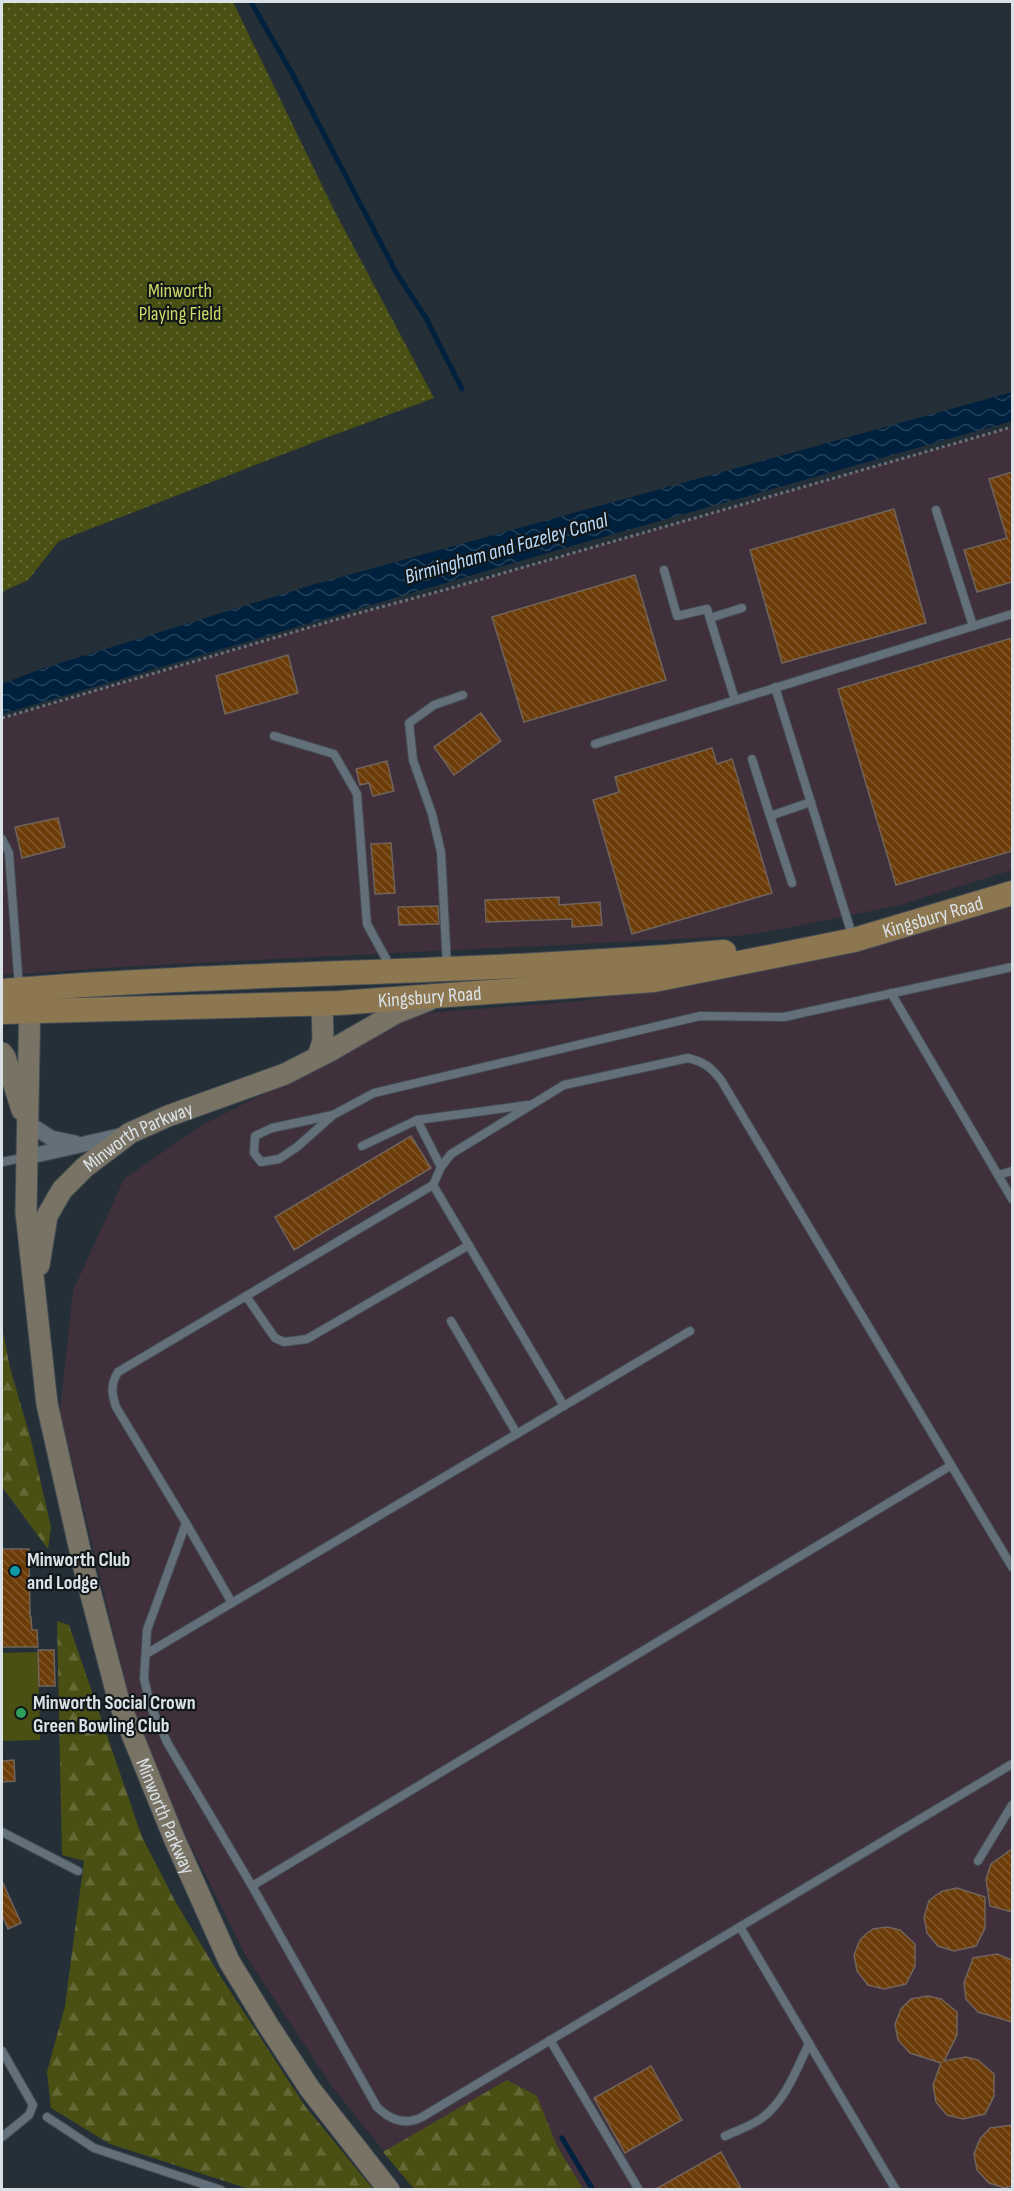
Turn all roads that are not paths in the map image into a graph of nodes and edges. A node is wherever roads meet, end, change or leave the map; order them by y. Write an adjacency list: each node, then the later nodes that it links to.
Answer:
1 (936, 510): 6 (lane)
2 (664, 570): 5 (lane)
3 (741, 608): 5 (lane)
4 (1012, 614): 6 (lane)
5 (710, 618): 9 (lane)
6 (973, 626): 7 (lane)
7 (775, 687): 9 (lane); 13 (lane)
8 (463, 695): 20 (lane)
9 (735, 700): 11 (lane)
10 (274, 736): 21 (lane)
11 (595, 744)
12 (752, 759): 14 (lane)
13 (811, 802): 14 (lane); 18 (lane)
14 (770, 816): 16 (lane)
15 (2, 839): 25 (lane)
16 (792, 883)
17 (1012, 893): 18 (main road, Kingsbury Road)
18 (854, 940): 20 (main road, Kingsbury Road); 22 (main road, Kingsbury Road)
19 (1012, 967): 24 (lane)
20 (447, 968): 21 (main road, Kingsbury Road)
21 (392, 969): 22 (main road); 23 (main road, Kingsbury Road); 27 (main road)
22 (654, 980): 26 (main road, Kingsbury Road)
23 (128, 983): 25 (main road, Kingsbury Road); 28 (main road)
24 (891, 993): 33 (lane); 43 (lane)
25 (20, 995): 28 (main road, Kingsbury Road); 29 (main road, Kingsbury Road); 35 (street, Minworth Parkway)
26 (437, 997): 27 (main road, Kingsbury Road); 31 (street, Minworth Parkway)
27 (360, 1002): 28 (main road, Kingsbury Road)
28 (322, 1003): 31 (street)
29 (2, 1012)
30 (2, 1053): 35 (street, Minworth Parkway)
31 (318, 1056): 36 (street, Minworth Parkway)
32 (532, 1105): 34 (lane); 41 (lane); 53 (lane)
33 (333, 1115): 33 (lane)
34 (417, 1120): 38 (lane); 41 (lane)
35 (26, 1122): 37 (street); 39 (street, Minworth Parkway)
36 (130, 1133): 37 (street); 47 (street, Minworth Parkway)
37 (81, 1144): 39 (street)
38 (362, 1146)
39 (27, 1157): 40 (lane); 47 (street, Minworth Parkway)
40 (2, 1162)
41 (441, 1167): 44 (lane)
42 (1012, 1172): 43 (lane)
43 (999, 1175): 45 (lane)
44 (433, 1185): 46 (lane); 48 (lane)
45 (1012, 1199)
46 (469, 1245): 48 (lane); 51 (lane)
47 (35, 1290): 72 (street, Minworth Parkway)
48 (246, 1296): 54 (lane)
49 (451, 1321): 52 (lane)
50 (690, 1331): 51 (lane)
51 (564, 1406): 52 (lane)
52 (517, 1434): 56 (lane)
53 (950, 1466): 55 (lane); 63 (lane)
54 (186, 1523): 56 (lane); 57 (lane)
55 (1012, 1567)
56 (232, 1603): 57 (lane)
57 (146, 1654): 63 (lane)
58 (1012, 1764): 64 (lane)
59 (1012, 1805): 61 (lane)
60 (2, 1832): 62 (lane)
61 (978, 1861)
62 (78, 1871)
63 (252, 1886): 65 (lane)
64 (740, 1927): 65 (lane); 66 (lane)
65 (550, 2040): 73 (lane)
66 (809, 2043): 69 (lane); 74 (lane)
67 (2, 2051): 70 (lane)
68 (47, 2117): 71 (lane)
69 (725, 2136)
70 (2, 2137)
71 (220, 2190)
72 (388, 2190)
73 (639, 2190)
74 (896, 2190)

